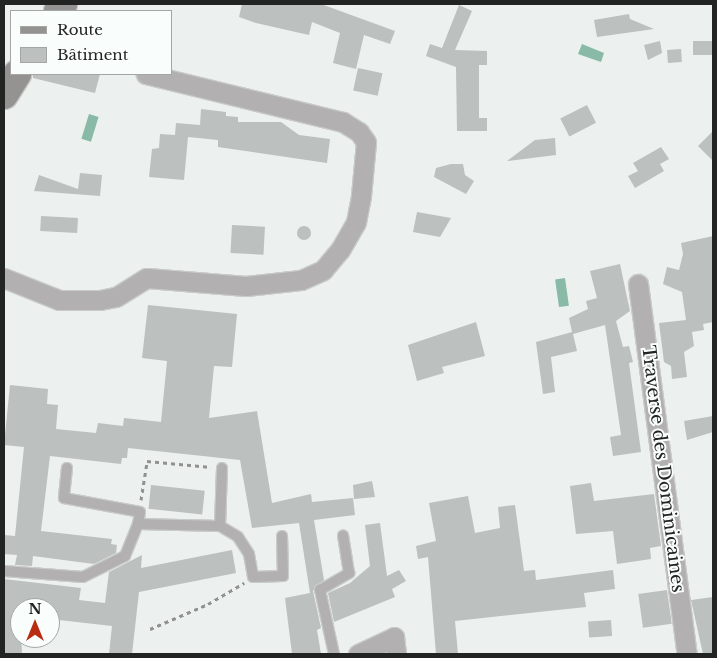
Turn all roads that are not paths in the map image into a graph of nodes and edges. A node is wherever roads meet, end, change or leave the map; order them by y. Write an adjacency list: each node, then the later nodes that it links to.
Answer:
1 (16, 75): 3 (main road)
2 (150, 75): 4 (street)
3 (4, 95)
4 (4, 278)
5 (638, 284): 16 (street, Traverse des Dominicaines)
6 (67, 468): 8 (lane)
7 (222, 468): 9 (lane)
8 (138, 524): 9 (lane); 12 (lane)
9 (220, 526): 11 (lane)
10 (343, 535): 13 (lane)
11 (282, 536)
12 (4, 571)
13 (334, 654)
14 (358, 654): 15 (street)
15 (396, 654)
16 (686, 654)

